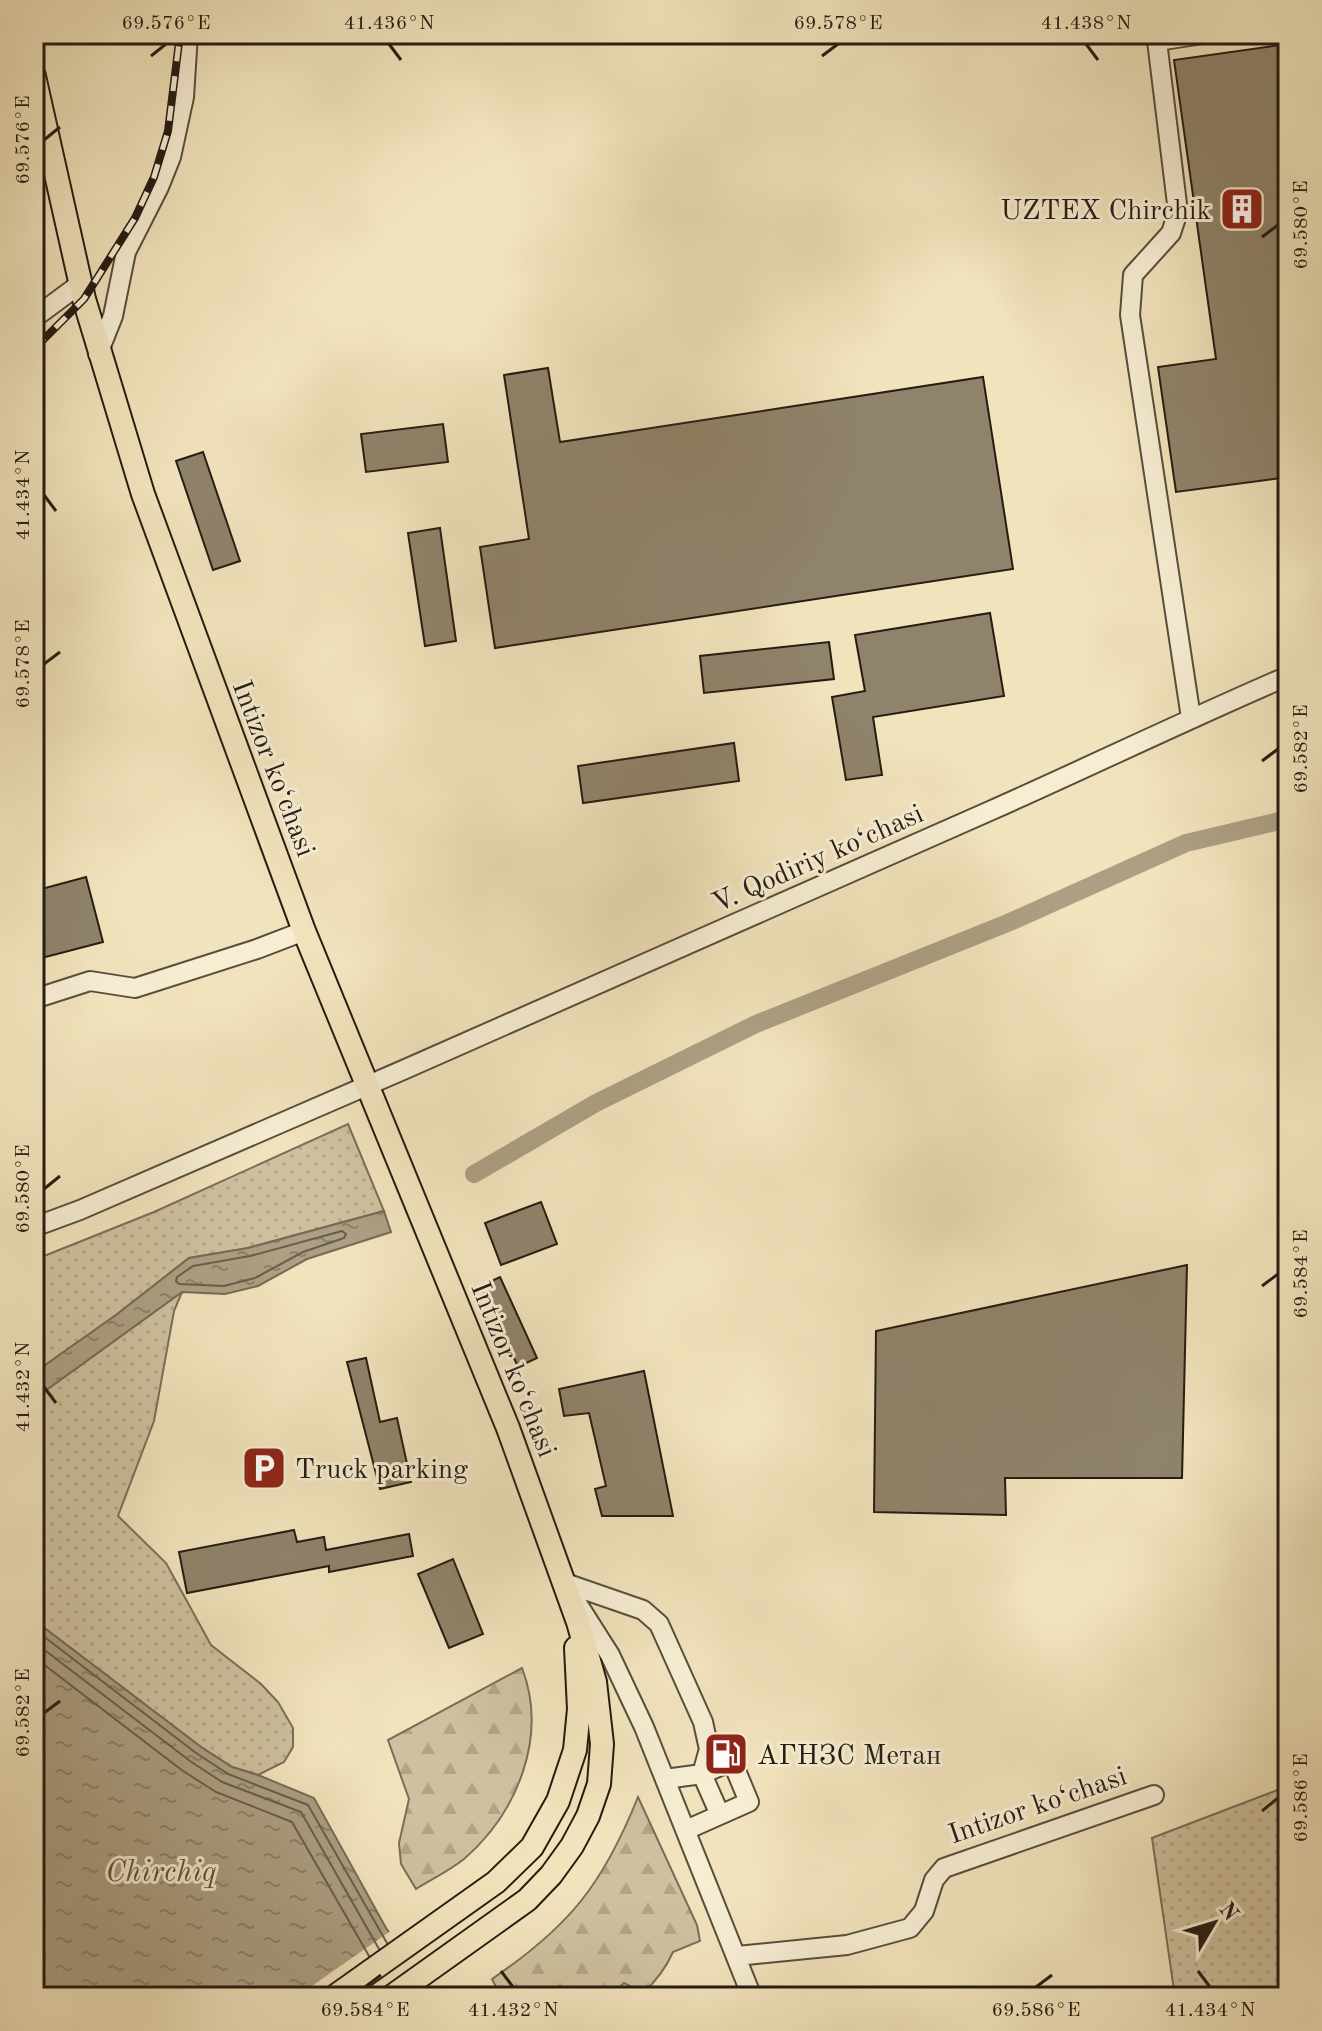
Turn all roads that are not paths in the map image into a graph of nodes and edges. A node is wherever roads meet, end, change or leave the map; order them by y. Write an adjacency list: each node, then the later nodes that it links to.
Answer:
1 (188, 34): 6 (street)
2 (1203, 34): 8 (street)
3 (34, 76): 4 (main road, Intizor ko‘chasi)
4 (80, 284): 5 (street); 6 (main road, Intizor ko‘chasi)
5 (34, 318)
6 (98, 354): 9 (main road, Intizor ko‘chasi)
7 (1288, 676): 8 (street, V. Qodiriy ko‘chasi)
8 (1191, 718): 11 (street, V. Qodiriy ko‘chasi)
9 (304, 931): 10 (street); 11 (main road, Intizor ko‘chasi)
10 (34, 999)
11 (367, 1086): 12 (street, V. Qodiriy ko‘chasi); 13 (main road, Intizor ko‘chasi)
12 (34, 1227)
13 (565, 1583): 14 (street); 15 (street, Intizor ko‘chasi); 20 (main road); 21 (main road)
14 (702, 1774): 15 (street); 17 (street); 17 (street)
15 (665, 1779): 18 (street, Intizor ko‘chasi)
16 (1154, 1795): 19 (street, Intizor ko‘chasi)
17 (720, 1815): 18 (street)
18 (686, 1830): 19 (street, Intizor ko‘chasi)
19 (737, 1956): 22 (street)
20 (334, 1997)
21 (391, 1997)
22 (752, 1997)

